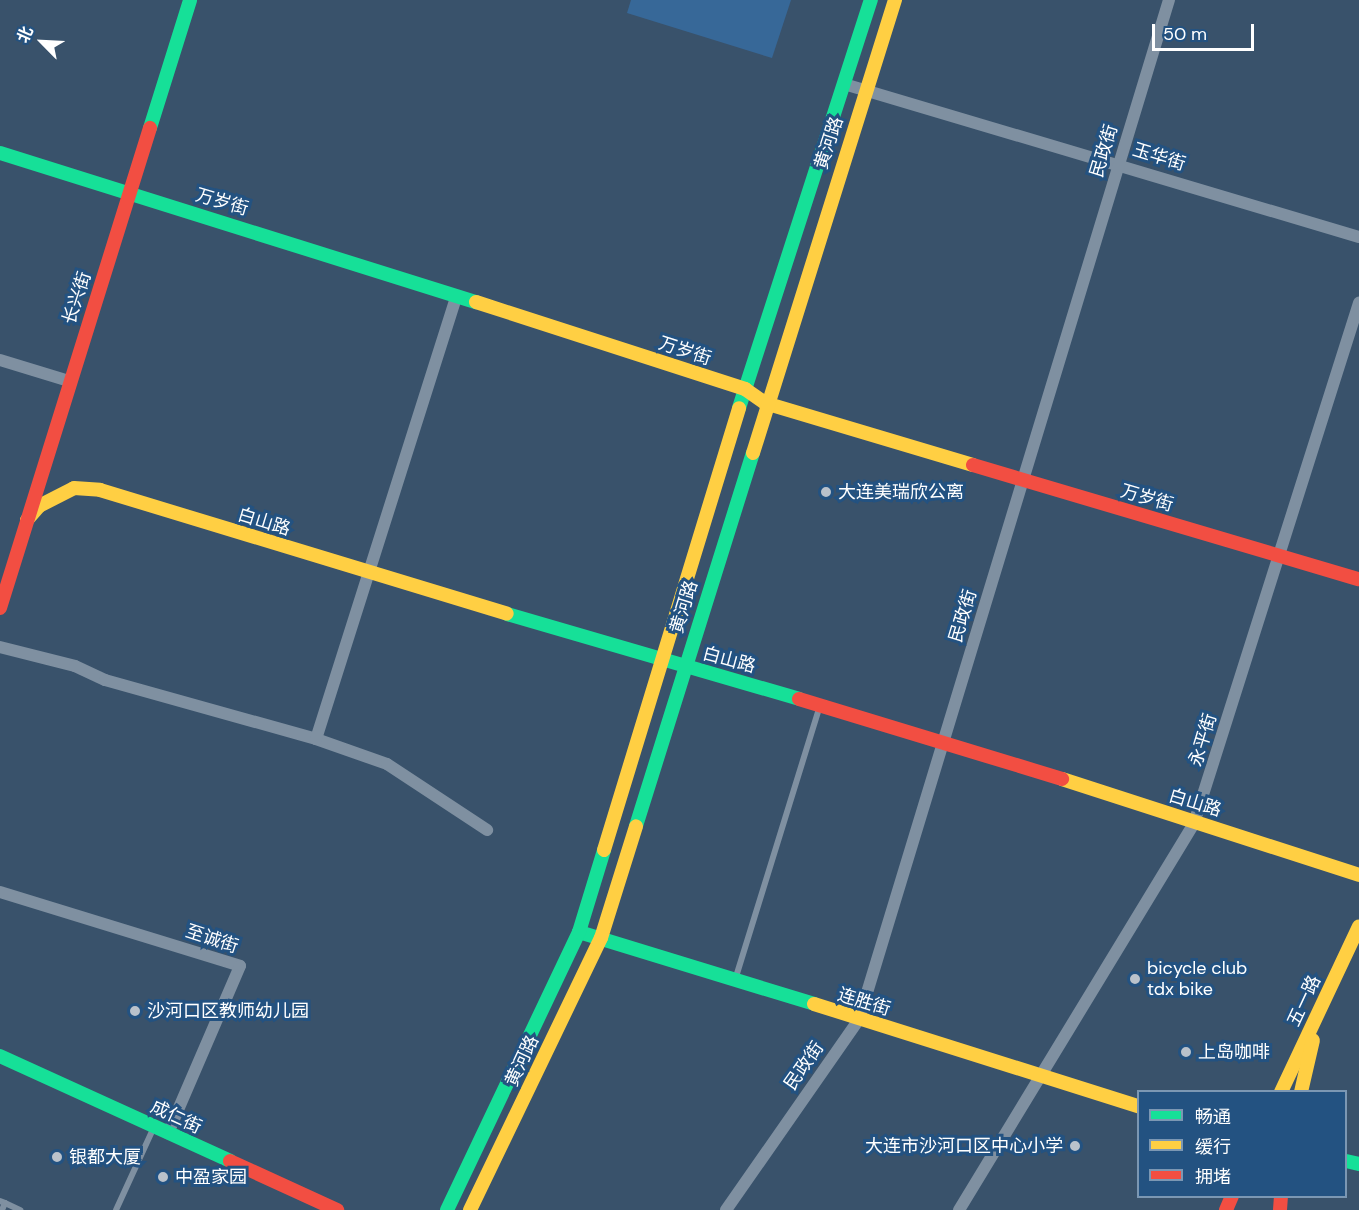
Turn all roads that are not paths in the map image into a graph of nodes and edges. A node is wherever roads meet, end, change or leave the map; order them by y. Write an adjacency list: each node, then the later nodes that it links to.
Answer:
1 (190, 0): 9 (main road, 长兴街)
2 (871, 0): 5 (main road, 黄河路)
3 (895, 0): 6 (main road, 黄河路)
4 (1169, 0): 8 (street, 民政街)
5 (844, 84): 6 (street, 玉华街); 15 (main road, 黄河路)
6 (865, 90): 8 (street, 玉华街); 16 (main road, 黄河路)
7 (0, 153): 9 (main road, 万岁街)
8 (1119, 164): 10 (street, 玉华街); 17 (street, 民政街)
9 (129, 193): 11 (main road, 万岁街); 14 (main road, 长兴街)
10 (1359, 237)
11 (456, 298): 15 (main road, 万岁街); 20 (street)
12 (1359, 303): 19 (street, 永平街)
13 (0, 360): 14 (street)
14 (69, 381): 18 (main road, 长兴街)
15 (745, 389): 16 (main road, 万岁街); 24 (main road, 黄河路)
16 (765, 404): 17 (main road, 万岁街); 25 (main road, 黄河路)
17 (1023, 480): 19 (main road, 万岁街); 28 (street, 民政街)
18 (27, 520): 20 (main road, 白山路); 22 (main road, 长兴街)
19 (1280, 556): 21 (main road, 万岁街); 29 (street, 永平街)
20 (369, 574): 24 (main road, 白山路); 27 (street)
21 (1359, 579)
22 (0, 608)
23 (0, 647): 27 (street)
24 (663, 661): 25 (main road, 白山路); 34 (main road, 黄河路)
25 (684, 667): 26 (main road, 白山路); 35 (main road, 黄河路)
26 (820, 704): 28 (main road, 白山路); 36 (lane)
27 (316, 739): 30 (street)
28 (944, 741): 29 (main road, 白山路); 38 (street, 民政街)
29 (1194, 823): 31 (main road, 白山路); 40 (street, 永平街)
30 (487, 830)
31 (1359, 874)
32 (0, 892): 45 (street, 至诚街)
33 (1359, 926): 37 (main road, 五一路)
34 (579, 932): 35 (main road, 连胜街); 51 (main road, 黄河路)
35 (600, 938): 36 (main road, 连胜街); 52 (main road, 黄河路)
36 (735, 980): 38 (main road, 连胜街)
37 (1320, 1009): 41 (main road, 五一路); 42 (main road)
38 (859, 1020): 40 (main road, 连胜街); 53 (street, 民政街)
39 (0, 1056): 44 (main road, 成仁街)
40 (1042, 1073): 43 (main road, 连胜街); 54 (street, 永平街)
41 (1282, 1090)
42 (1301, 1090)
43 (1137, 1106)
44 (154, 1126): 45 (main road, 成仁街); 49 (lane)
45 (168, 1133): 50 (main road, 成仁街)
46 (3, 1202): 47 (lane); 48 (lane)
47 (2, 1210)
48 (20, 1210)
49 (116, 1210)
50 (337, 1210)
51 (447, 1210)
52 (470, 1210)
53 (726, 1210)
54 (958, 1210)

